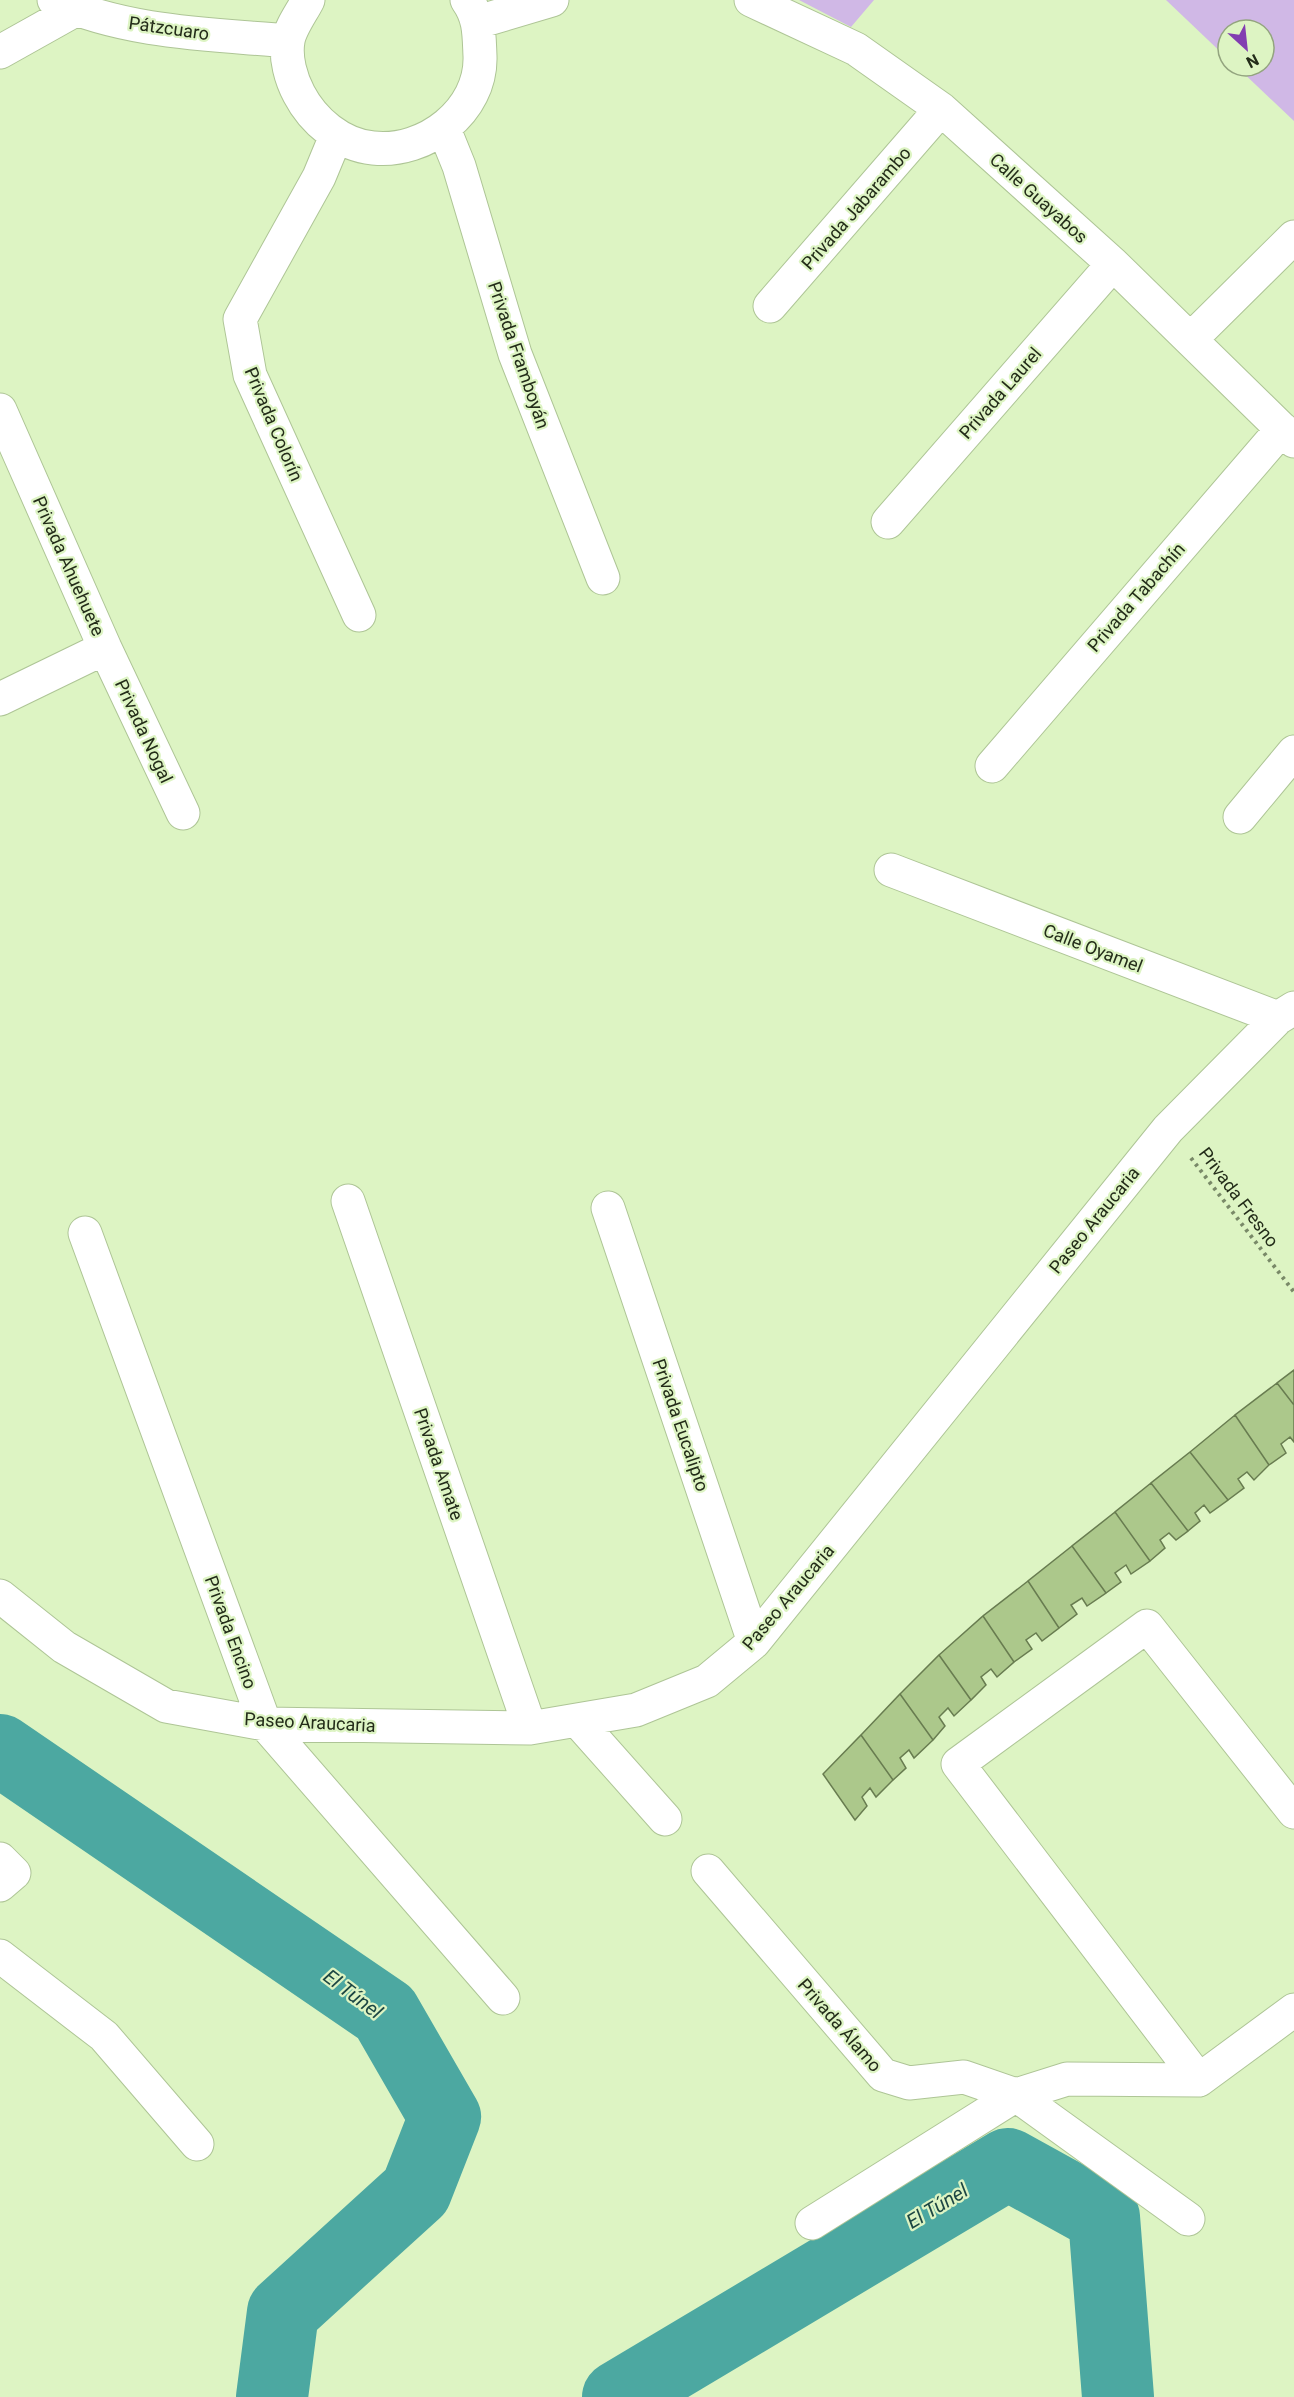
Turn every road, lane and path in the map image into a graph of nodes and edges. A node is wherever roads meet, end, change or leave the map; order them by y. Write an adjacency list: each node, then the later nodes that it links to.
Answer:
1 (308, 0): 6 (street)
2 (552, 0): 5 (street)
3 (751, 0): 8 (street, Calle Guayabos)
4 (64, 5): 6 (street, Pátzcuaro); 7 (street)
5 (473, 11): 9 (street)
6 (288, 40): 10 (street)
7 (0, 52)
8 (941, 109): 12 (street, Calle Guayabos); 13 (street, Privada Jabarambo)
9 (444, 129): 10 (street); 18 (street, Privada Framboyán)
10 (336, 136): 19 (street, Privada Colorín)
11 (1294, 237): 14 (street)
12 (1113, 264): 14 (street, Calle Guayabos); 17 (street, Privada Laurel)
13 (770, 306)
14 (1191, 339): 16 (street, Calle Guayabos)
15 (0, 410): 20 (street, Privada Ahuehuete)
16 (1288, 435): 23 (street, Privada Tabachín)
17 (888, 522)
18 (603, 578)
19 (359, 615)
20 (105, 648): 21 (street, Privada Ahuehuete); 24 (street, Privada Nogal)
21 (0, 699)
22 (1294, 752): 25 (street)
23 (992, 766)
24 (183, 813)
25 (1240, 816)
26 (891, 870): 27 (street, Calle Oyamel)
27 (1286, 1013): 34 (street, Paseo Araucaria)
28 (1184, 1148): 32 (path, Privada Fresno)
29 (348, 1201): 37 (street, Privada Amate)
30 (608, 1208): 34 (street, Privada Eucalipto)
31 (85, 1233): 36 (street, Privada Encino)
32 (1294, 1292)
33 (0, 1596): 36 (street, Paseo Araucaria)
34 (754, 1642): 35 (street, Paseo Araucaria)
35 (578, 1720): 37 (street, Paseo Araucaria); 39 (street)
36 (265, 1724): 37 (street, Paseo Araucaria); 42 (street, Privada Encino)
37 (530, 1728)
38 (1294, 1812): 44 (street)
39 (665, 1819)
40 (708, 1871): 45 (street, Privada Álamo)
41 (0, 1956): 46 (street)
42 (503, 1998)
43 (1294, 2010): 44 (street)
44 (1199, 2080): 45 (street)
45 (1016, 2095): 47 (street, Privada Álamo); 48 (street)
46 (197, 2144)
47 (1188, 2219)
48 (812, 2223)

